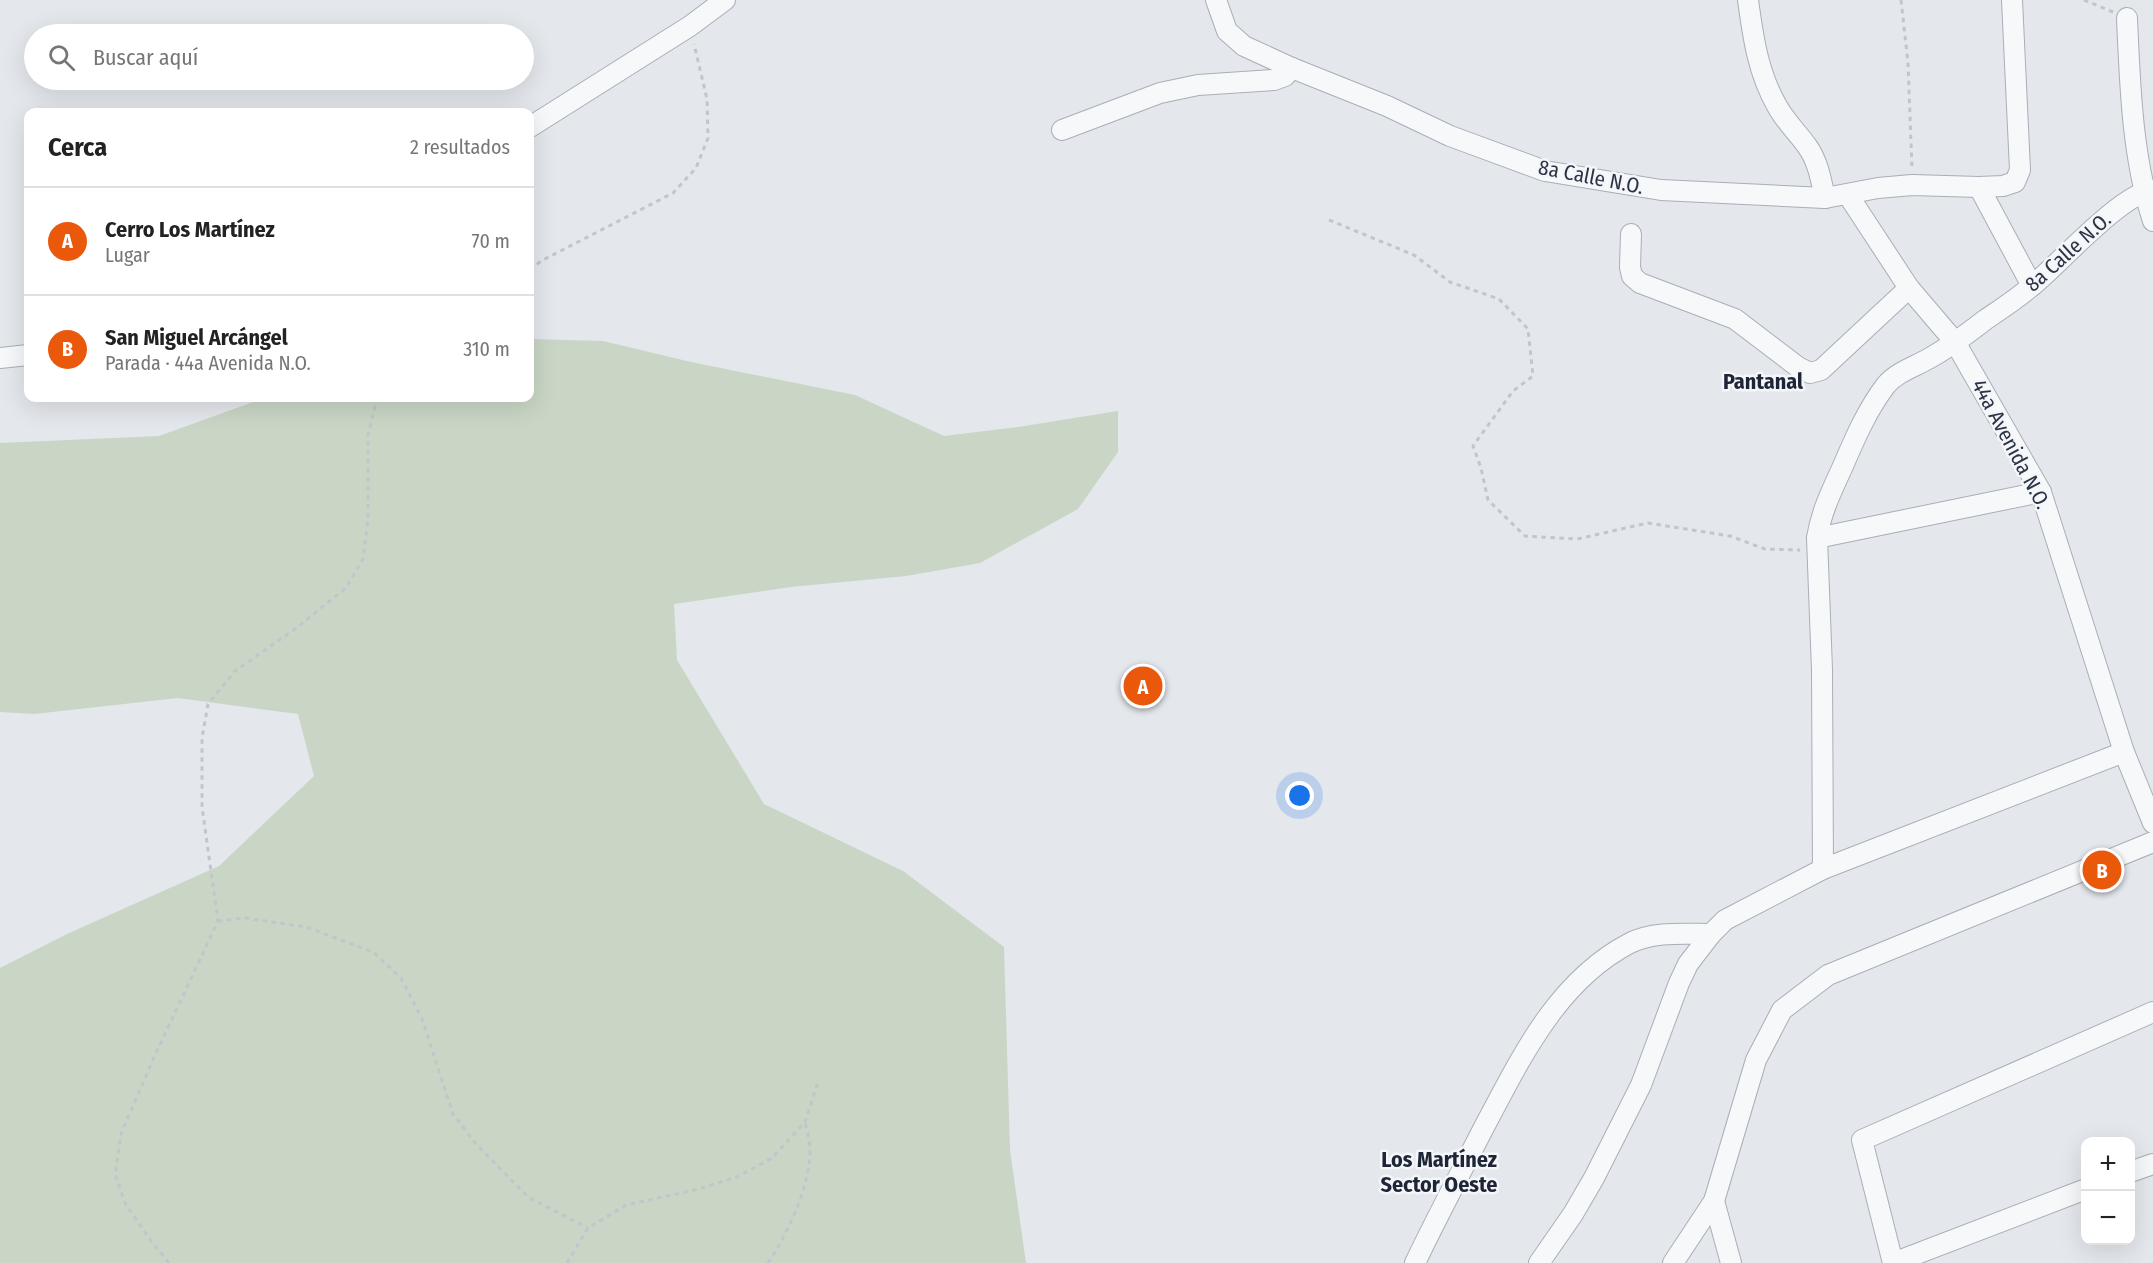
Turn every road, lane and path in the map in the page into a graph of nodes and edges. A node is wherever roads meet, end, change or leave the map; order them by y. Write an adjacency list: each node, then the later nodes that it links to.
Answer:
1 (725, 0): 7 (street)
2 (1216, 0): 8 (street, 8a Calle N.O.)
3 (1748, 0): 15 (street)
4 (1901, 0): 11 (path)
5 (2012, 0): 12 (street, 8a Calle N.O.)
6 (2127, 18): 13 (street)
7 (690, 26): 9 (street); 19 (path)
8 (1292, 68): 10 (street); 15 (street, 8a Calle N.O.)
9 (534, 124)
10 (1062, 130)
11 (1912, 185): 12 (street, 8a Calle N.O.); 14 (street, 8a Calle N.O.)
12 (1979, 187): 20 (street)
13 (2148, 190): 17 (street); 20 (street, 8a Calle N.O.)
14 (1848, 195): 15 (street, 8a Calle N.O.); 21 (street, 44a Avenida N.O.)
15 (1825, 198)
16 (1329, 220): 27 (path)
17 (2153, 221)
18 (1631, 234): 21 (street)
19 (534, 267)
20 (2032, 286): 22 (street, 8a Calle N.O.)
21 (1909, 288): 22 (street, 44a Avenida N.O.)
22 (1955, 342): 26 (street, 44a Avenida N.O.); 27 (street, 8a Calle N.O.)
23 (24, 355): 24 (street)
24 (0, 358)
25 (376, 402): 32 (path)
26 (2041, 492): 27 (street); 28 (street, 44a Avenida N.O.)
27 (1817, 544): 31 (street, 8a Calle N.O.)
28 (2124, 752): 29 (street, 44a Avenida N.O.); 31 (street)
29 (2153, 823)
30 (2153, 842): 40 (street)
31 (1823, 869): 33 (street)
32 (218, 921): 41 (path); 42 (path)
33 (1711, 934): 45 (street); 46 (street)
34 (2153, 1012): 49 (street)
35 (818, 1082): 36 (path)
36 (805, 1122): 41 (path); 44 (path)
37 (2153, 1164): 38 (street)
38 (2135, 1170)
39 (2081, 1191): 49 (street)
40 (1714, 1201): 47 (street); 48 (street)
41 (588, 1228): 43 (path)
42 (169, 1263)
43 (567, 1263)
44 (768, 1263)
45 (1415, 1263)
46 (1539, 1263)
47 (1673, 1263)
48 (1731, 1263)
49 (1893, 1263)

